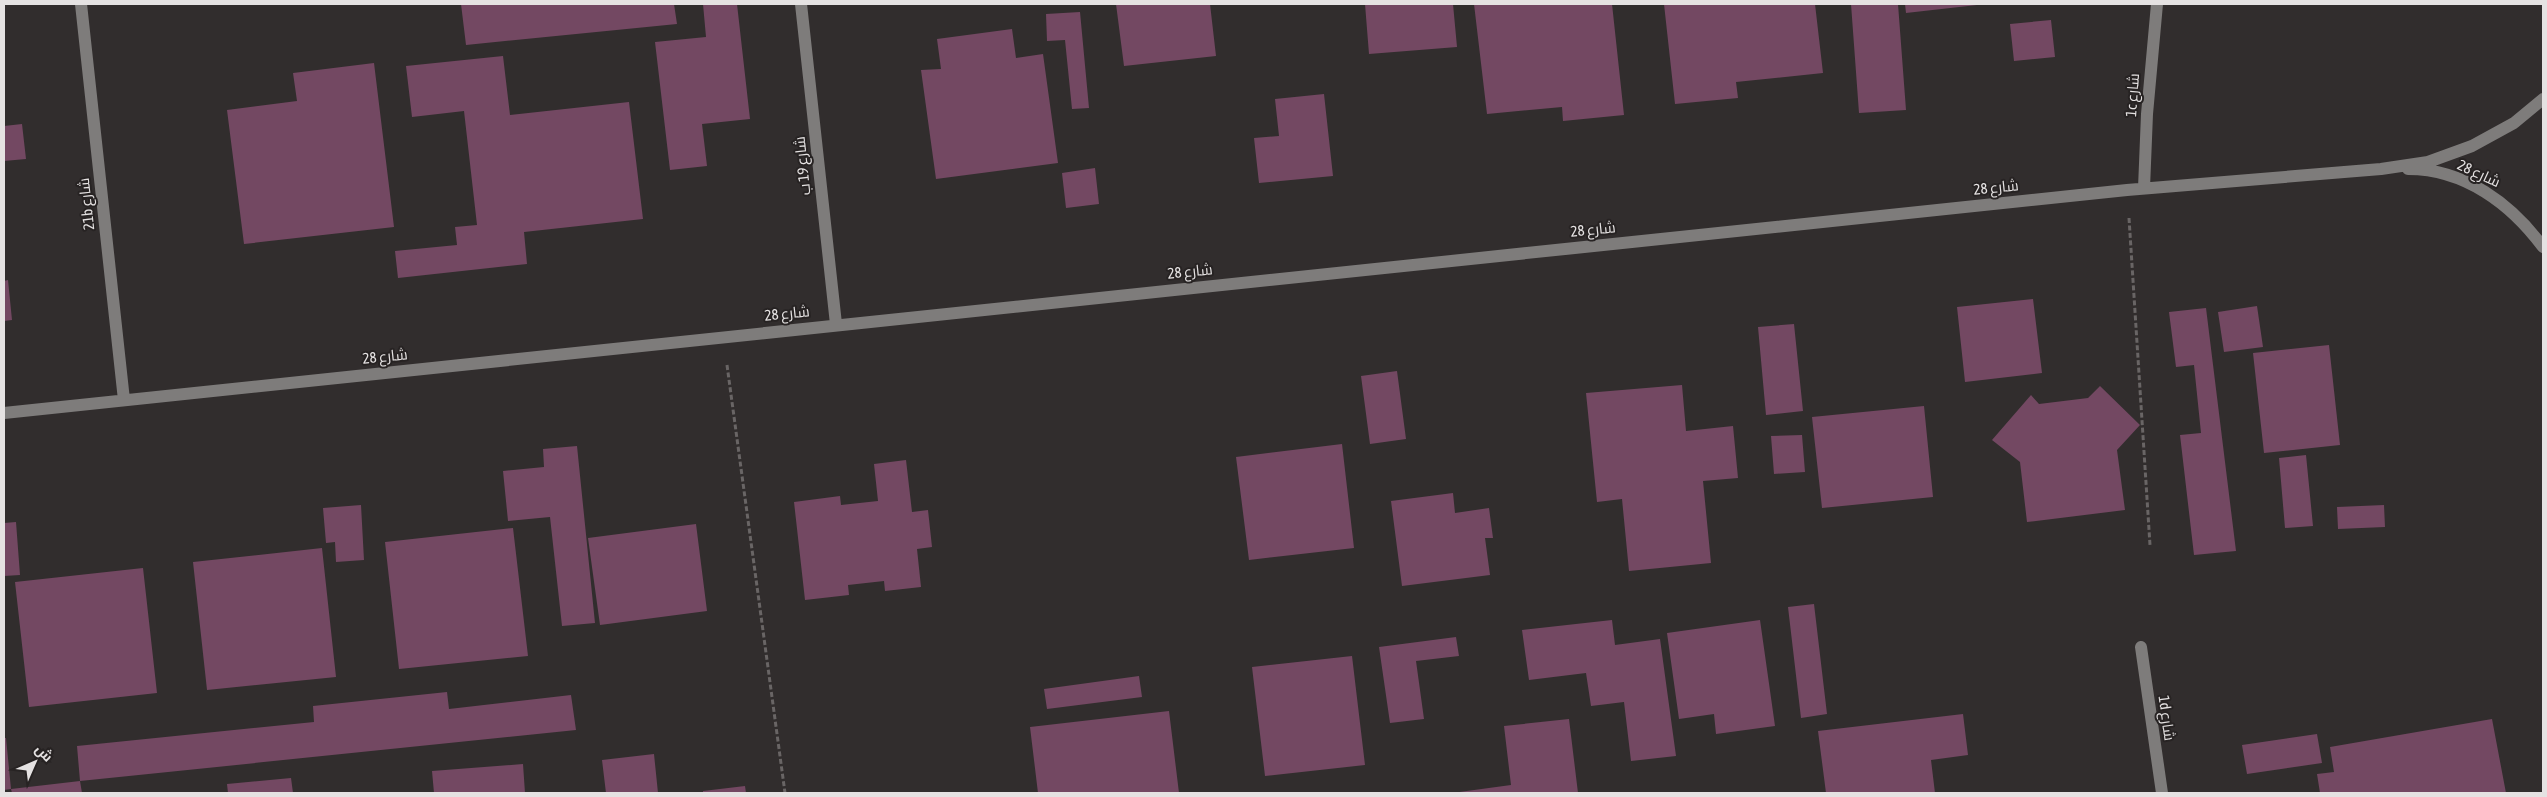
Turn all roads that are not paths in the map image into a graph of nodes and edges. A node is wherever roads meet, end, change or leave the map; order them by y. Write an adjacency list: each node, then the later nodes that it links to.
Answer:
1 (81, 4): 9 (street, 21b شارع)
2 (801, 4): 8 (street, شارع 19 ب)
3 (2157, 4): 6 (street, 1c شارع)
4 (2543, 100): 5 (street, شارع 28)
5 (2381, 169): 6 (street, شارع 28); 7 (street, شارع 28)
6 (2144, 188): 8 (street, شارع 28)
7 (2543, 247)
8 (836, 324): 9 (street, شارع 28)
9 (124, 400): 10 (street, شارع 28)
10 (4, 413)
11 (2141, 647): 12 (street, 1d شارع)
12 (2162, 793)

